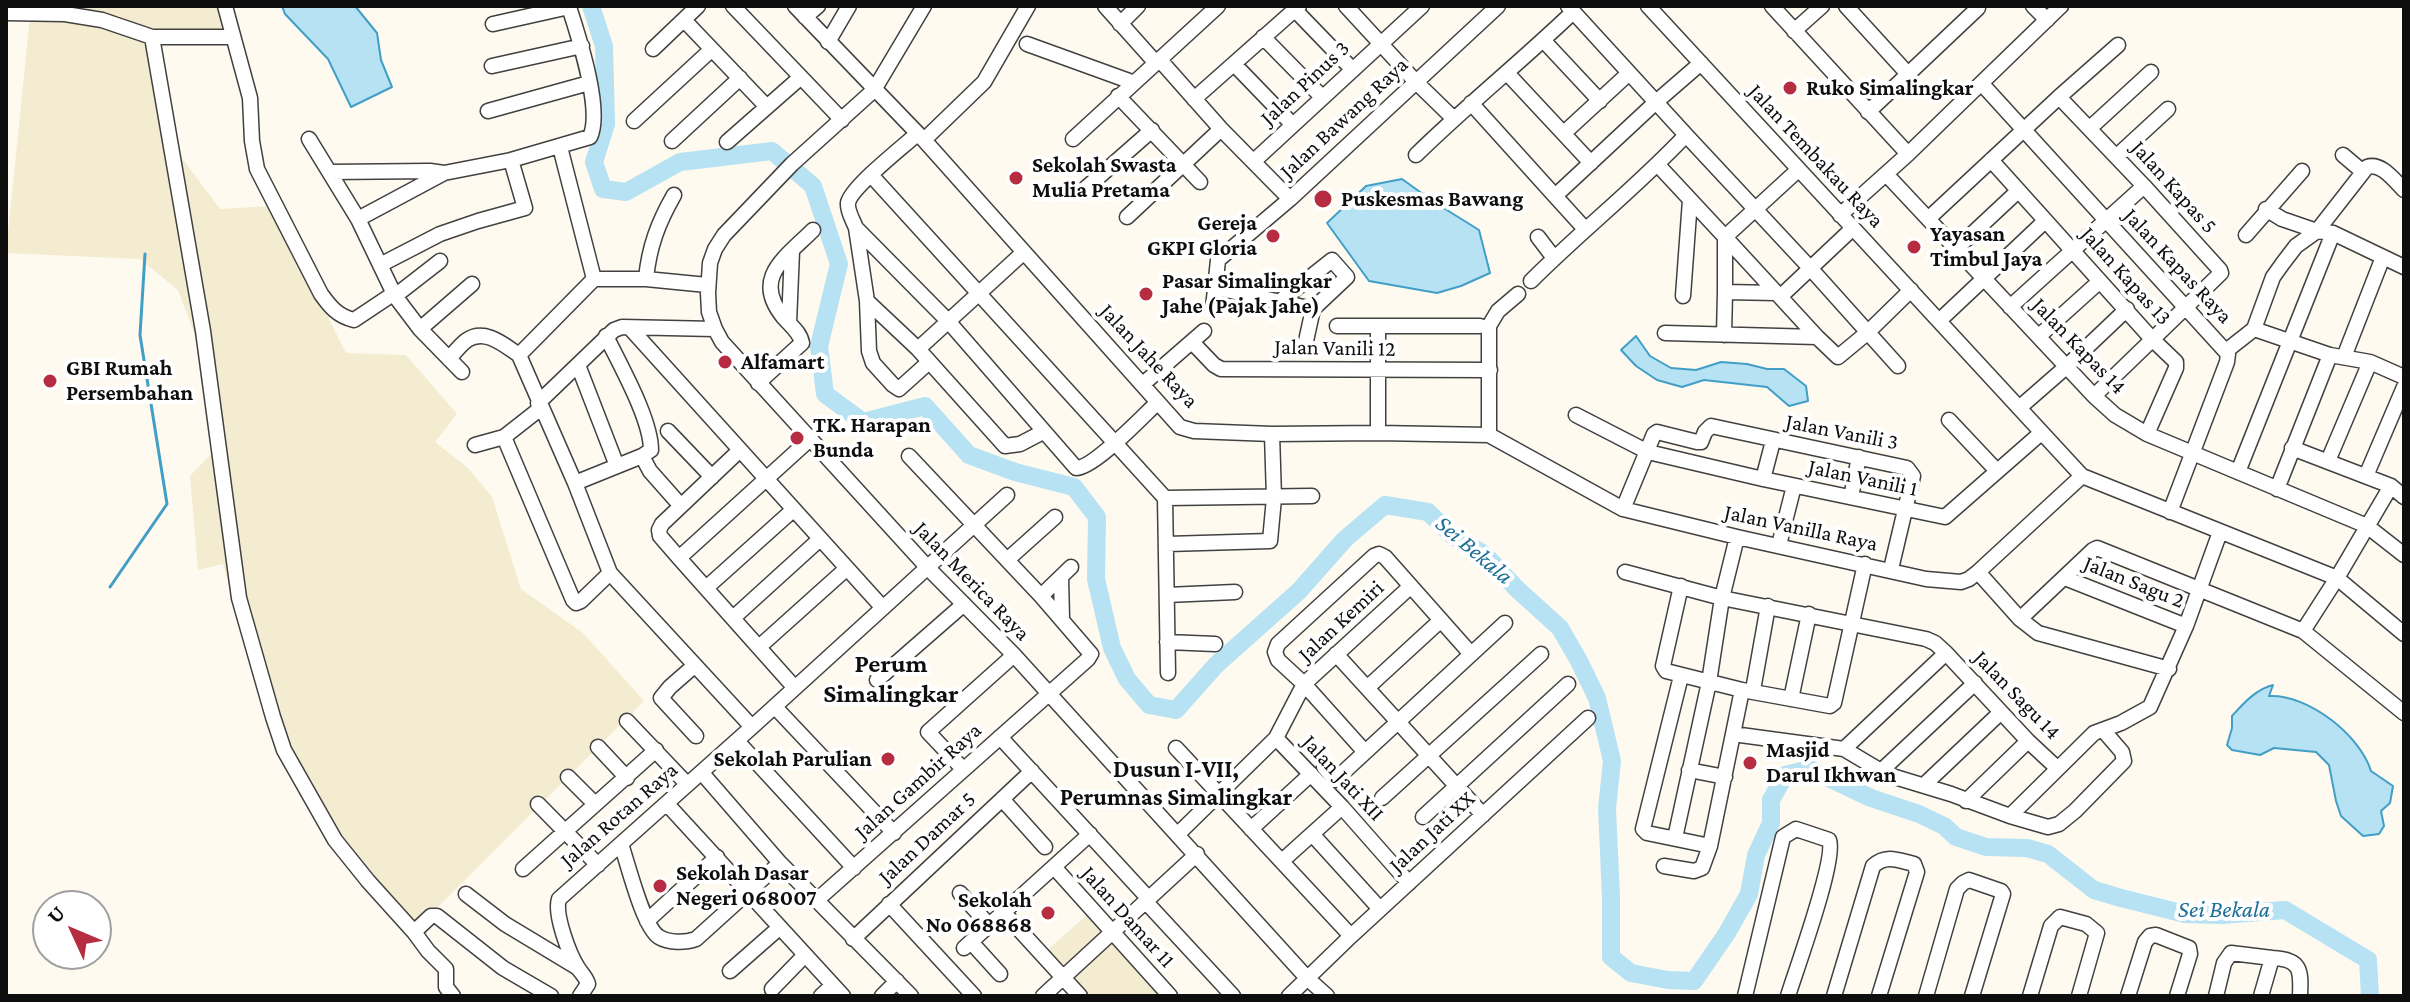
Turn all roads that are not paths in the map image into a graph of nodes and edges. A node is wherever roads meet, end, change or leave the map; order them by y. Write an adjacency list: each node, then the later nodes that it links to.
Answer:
1 (225, 6): 33 (street)
2 (698, 6): 27 (street)
3 (733, 6): 52 (street)
4 (818, 6): 24 (street)
5 (849, 6): 36 (street)
6 (924, 6): 58 (street, Jalan Merica Raya)
7 (1028, 6): 80 (street)
8 (1105, 6): 30 (street)
9 (1138, 6): 30 (street)
10 (1218, 6): 43 (street)
11 (1346, 6): 37 (street)
12 (1498, 6): 55 (street, Jalan Bawang Raya)
13 (1672, 6): 25 (street)
14 (1772, 6): 31 (street)
15 (1822, 6): 31 (street)
16 (1846, 6): 50 (street)
17 (2033, 6): 28 (street)
18 (2061, 6): 28 (street)
19 (569, 7): 29 (street); 40 (street)
20 (1297, 8): 34 (street); 47 (street)
21 (1978, 8): 50 (street)
22 (1412, 9): 37 (street, Jalan Pinus 3)
23 (1571, 9): 35 (street); 51 (street)
24 (800, 12): 36 (street, Jalan Jahe Raya)
25 (1653, 12): 44 (street, Jalan Tembakau Raya)
26 (6, 13): 32 (street)
27 (684, 20): 41 (street); 42 (street)
28 (2047, 20): 57 (street)
29 (493, 24)
30 (1120, 24): 43 (street)
31 (1794, 31): 69 (street)
32 (152, 37): 33 (street); 387 (street)
33 (232, 37): 151 (street)
34 (1263, 37): 45 (street); 60 (street)
35 (1543, 40): 49 (street); 63 (street)
36 (828, 42): 58 (street, Jalan Jahe Raya)
37 (1380, 42): 47 (street, Jalan Pinus 3); 55 (street)
38 (1027, 44): 54 (street)
39 (2118, 45): 61 (street)
40 (582, 46): 46 (street); 56 (street)
41 (653, 49)
42 (711, 50): 53 (street); 72 (street)
43 (1157, 60): 54 (street); 62 (street)
44 (1701, 63): 64 (street); 96 (street, Jalan Tembakau Raya)
45 (1234, 64): 62 (street); 73 (street)
46 (492, 66)
47 (1353, 70): 60 (street, Jalan Pinus 3)
48 (2151, 72): 74 (street)
49 (1507, 73): 65 (street); 78 (street)
50 (1907, 73): 69 (street)
51 (1628, 74): 63 (street); 64 (street)
52 (801, 77): 66 (street); 71 (street)
53 (740, 78): 66 (street); 83 (street)
54 (1132, 82): 59 (street)
55 (1416, 82): 70 (street); 110 (street, Jalan Bawang Raya)
56 (589, 83): 68 (street); 85 (street)
57 (1982, 84): 77 (street, Jalan Kapas Raya); 86 (street)
58 (874, 90): 71 (street, Jalan Merica Raya); 80 (street, Jalan Jahe Raya)
59 (1118, 96): 76 (street); 82 (street)
60 (1322, 97): 73 (street, Jalan Pinus 3)
61 (2059, 97): 74 (street, Jalan Kapas 5); 77 (street)
62 (1194, 99): 75 (street)
63 (1600, 101): 78 (street)
64 (1656, 102): 79 (street); 93 (street)
65 (1471, 103): 70 (street); 109 (street)
66 (767, 107): 84 (street)
67 (2168, 109): 89 (street)
68 (488, 111)
69 (1868, 112): 86 (street)
70 (1453, 118): 87 (street)
71 (842, 120): 145 (street, Jalan Merica Raya)
72 (634, 121)
73 (1292, 124): 92 (street, Jalan Pinus 3)
74 (2090, 128): 89 (street, Jalan Kapas 5)
75 (1221, 129): 92 (street); 94 (street)
76 (1152, 130): 94 (street); 106 (street)
77 (2023, 130): 91 (street); 118 (street, Jalan Kapas Raya)
78 (1564, 133): 93 (street)
79 (1686, 135): 95 (street); 113 (street)
80 (920, 137): 102 (street); 132 (street, Jalan Jahe Raya)
81 (309, 139): 98 (street)
82 (1073, 139)
83 (672, 141)
84 (727, 142)
85 (560, 147): 90 (street); 140 (street)
86 (1908, 154): 101 (street)
87 (1416, 155)
88 (2343, 155): 99 (street)
89 (2117, 156): 105 (street, Jalan Kapas 5)
90 (511, 160): 100 (street); 136 (street)
91 (1991, 160): 107 (street, Jalan Kapas 13); 116 (street)
92 (1254, 161): 110 (street)
93 (1591, 163): 109 (street)
94 (1182, 164): 103 (street); 115 (street)
95 (1658, 165): 111 (street); 121 (street)
96 (1798, 170): 113 (street); 114 (street, Jalan Tembakau Raya)
97 (2302, 171): 112 (street)
98 (330, 172): 100 (street); 117 (street)
99 (2363, 172): 104 (street); 124 (street)
100 (444, 173): 117 (street)
101 (1886, 174): 114 (street); 116 (street, Jalan Kapas 14)
102 (871, 175): 120 (street); 148 (street)
103 (1200, 182)
104 (2401, 182)
105 (2144, 186): 118 (street); 156 (street, Jalan Kapas 5)
106 (1086, 188)
107 (2018, 191): 119 (street, Jalan Kapas 13); 129 (street)
108 (674, 195): 141 (street)
109 (1555, 196): 121 (street)
110 (1290, 199): 146 (street, Jalan Bawang Raya)
111 (1690, 200): 128 (street); 153 (street)
112 (2266, 209): 124 (street); 126 (street)
113 (1755, 210): 128 (street); 138 (street)
114 (1840, 215): 122 (street, Jalan Tembakau Raya)
115 (1127, 217)
116 (1929, 218): 129 (street, Jalan Kapas 14)
117 (358, 219): 136 (street)
118 (2106, 220): 131 (street); 156 (street, Jalan Kapas Raya)
119 (2045, 221): 131 (street, Jalan Kapas 13); 139 (street)
120 (856, 228): 154 (street); 162 (street)
121 (1585, 229): 134 (street)
122 (1852, 229): 138 (street); 147 (street, Jalan Tembakau Raya)
123 (813, 230): 130 (street)
124 (2317, 231): 125 (street); 170 (street)
125 (2333, 233): 133 (street); 180 (street)
126 (2246, 235)
127 (1538, 237): 134 (street)
128 (1725, 237): 149 (street); 152 (street)
129 (1957, 248): 139 (street, Jalan Kapas 14)
130 (792, 251): 163 (street); 163 (street)
131 (2074, 251): 143 (street, Jalan Kapas 13); 157 (street)
132 (1024, 252): 148 (street); 197 (street, Jalan Jahe Raya)
133 (2383, 257): 137 (street); 185 (street)
134 (1554, 258): 142 (street)
135 (440, 261): 151 (street)
136 (380, 265): 151 (street)
137 (2404, 267)
138 (1811, 269): 152 (street); 173 (street)
139 (1982, 278): 157 (street, Jalan Kapas 14); 161 (street)
140 (594, 279): 141 (street); 184 (street)
141 (646, 279): 145 (street)
142 (1531, 281)
143 (2100, 281): 160 (street, Jalan Kapas 13); 176 (street)
144 (472, 284): 168 (street)
145 (707, 285): 169 (street, Jalan Merica Raya)
146 (1217, 288): 155 (street); 158 (street)
147 (1911, 290): 161 (street, Jalan Tembakau Raya); 173 (street)
148 (979, 292): 162 (street); 216 (street)
149 (1725, 292): 152 (street); 174 (street)
150 (1518, 294): 192 (street)
151 (394, 295): 168 (street)
152 (1778, 295): 177 (street)
153 (1683, 296)
154 (867, 301): 182 (street); 187 (street)
155 (1279, 302): 159 (street); 159 (street)
156 (2186, 306): 178 (street); 183 (street, Jalan Kapas Raya)
157 (2010, 307): 176 (street, Jalan Kapas 14)
158 (1213, 308)
159 (1313, 309): 179 (street)
160 (2127, 309): 178 (street, Jalan Kapas 13); 191 (street)
161 (1940, 320): 202 (street, Jalan Tembakau Raya)
162 (948, 321): 182 (street); 207 (street)
163 (789, 323): 196 (street)
164 (1337, 326): 165 (street)
165 (1378, 326): 166 (street); 193 (street)
166 (1480, 326)
167 (630, 328): 169 (street); 175 (street); 219 (street)
168 (420, 329): 186 (street)
169 (715, 329): 196 (street, Jalan Merica Raya)
170 (2254, 329): 180 (street); 183 (street)
171 (1204, 331): 181 (street)
172 (1665, 333): 174 (street)
173 (1867, 333): 177 (street); 190 (street)
174 (1724, 335): 177 (street)
175 (606, 336): 189 (street); 222 (street)
176 (2039, 336): 191 (street, Jalan Kapas 14)
177 (1817, 337)
178 (2152, 339): 199 (street); 211 (street, Jalan Kapas 13)
179 (1306, 341)
180 (2292, 341): 185 (street); 228 (street)
181 (1192, 342): 193 (street, Jalan Vanili 12); 197 (street)
182 (918, 349): 187 (street)
183 (2226, 351): 221 (street, Jalan Kapas Raya)
184 (519, 355): 186 (street); 201 (street)
185 (2337, 356): 188 (street); 218 (street)
186 (449, 359): 194 (street)
187 (929, 362): 207 (street)
188 (2370, 362): 195 (street); 225 (street)
189 (578, 365): 201 (street); 226 (street)
190 (1898, 366)
191 (2066, 367): 199 (street, Jalan Kapas 14); 202 (street)
192 (1490, 370): 193 (street, Jalan Vanili 12); 212 (street)
193 (1378, 371): 208 (street)
194 (462, 372)
195 (2404, 377)
196 (758, 383): 214 (street, Jalan Merica Raya)
197 (1143, 384): 200 (street, Jalan Jahe Raya)
198 (2404, 387): 203 (street)
199 (2094, 396): 211 (street, Jalan Kapas 14)
200 (1158, 402): 210 (street, Jalan Jahe Raya); 216 (street)
201 (540, 405): 213 (street); 234 (street)
202 (2019, 408): 209 (street, Jalan Tembakau Raya)
203 (2400, 411): 230 (street)
204 (1576, 415): 220 (street, Jalan Vanili 1)
205 (1949, 420): 227 (street)
206 (668, 431): 231 (street)
207 (1043, 432): 216 (street)
208 (1378, 433): 210 (street, Jalan Jahe Raya); 212 (street, Jalan Jahe Raya)
209 (2041, 433): 227 (street, Jalan Vanili 1); 229 (street, Jalan Tembakau Raya)
210 (1272, 434): 243 (street)
211 (2147, 434): 221 (street, Jalan Kapas 14)
212 (1489, 435): 246 (street, Jalan Vanilla Raya)
213 (504, 437): 217 (street); 266 (street)
214 (809, 440): 233 (street); 261 (street, Jalan Merica Raya)
215 (1773, 441): 220 (street, Jalan Vanili 3); 224 (street, Jalan Vanili 3); 232 (street)
216 (1116, 442): 242 (street)
217 (475, 445)
218 (2292, 448): 225 (street); 237 (street)
219 (740, 450): 231 (street); 233 (street)
220 (1648, 452): 232 (street, Jalan Vanili 1); 246 (street)
221 (2192, 453): 228 (street, Jalan Kapas 14); 248 (street, Jalan Kapas Raya)
222 (642, 456): 226 (street); 244 (street)
223 (909, 456): 250 (street)
224 (1859, 457): 240 (street); 245 (street, Jalan Vanili 3)
225 (2328, 461): 230 (street)
226 (617, 466): 234 (street)
227 (1997, 471): 245 (street, Jalan Vanili 1)
228 (2238, 472): 237 (street, Jalan Kapas 14)
229 (2082, 476): 248 (street); 265 (street)
230 (2366, 476): 236 (street)
231 (712, 477): 244 (street)
232 (1763, 479): 235 (street, Jalan Vanili 1)
233 (766, 480): 247 (street); 258 (street)
234 (575, 483): 266 (street)
235 (1794, 486): 240 (street, Jalan Vanili 1); 256 (street)
236 (2391, 486): 241 (street); 251 (street)
237 (2277, 489): 251 (street, Jalan Kapas 14)
238 (1007, 495): 250 (street, Jalan Rotan Raya)
239 (1312, 496): 243 (street)
240 (1851, 497): 245 (street, Jalan Vanili 1)
241 (2404, 497)
242 (1165, 498): 243 (street); 255 (street)
243 (1274, 498): 255 (street)
244 (681, 506): 258 (street)
245 (1905, 508): 263 (street, Jalan Vanili 3)
246 (1623, 509): 253 (street, Jalan Vanilla Raya)
247 (793, 510): 254 (street); 271 (street)
248 (2170, 512): 252 (street)
249 (1055, 517): 259 (street)
250 (974, 524): 259 (street); 261 (street, Jalan Rotan Raya)
251 (2367, 526): 257 (street, Jalan Kapas 14); 268 (street)
252 (2220, 532): 268 (street); 272 (street)
253 (1737, 537): 256 (street, Jalan Vanilla Raya); 276 (street)
254 (820, 539): 262 (street); 281 (street)
255 (1167, 544): 274 (street)
256 (1779, 545): 260 (street, Jalan Vanilla Raya)
257 (2404, 555)
258 (679, 558): 271 (street)
259 (1007, 560): 275 (street)
260 (1865, 564): 263 (street, Jalan Vanilla Raya); 286 (street)
261 (928, 568): 277 (street, Jalan Merica Raya); 279 (street, Jalan Rotan Raya)
262 (846, 569): 279 (street); 292 (street)
263 (1891, 569): 265 (street, Jalan Vanilla Raya)
264 (1625, 572): 270 (street, Jalan Sagu 14)
265 (1978, 572): 283 (street)
266 (610, 573): 298 (street)
267 (2065, 578): 272 (street); 283 (street); 287 (street, Jalan Sagu 2)
268 (2337, 578): 288 (street); 289 (street)
269 (1411, 586): 284 (street); 294 (street, Jalan Kemiri); 305 (street)
270 (1681, 586): 276 (street, Jalan Sagu 14); 301 (street)
271 (706, 588): 281 (street)
272 (2201, 589): 287 (street); 288 (street)
273 (1235, 592): 274 (street)
274 (1167, 595): 290 (street)
275 (1041, 596): 282 (street); 282 (street)
276 (1722, 598): 278 (street, Jalan Sagu 14); 303 (street)
277 (964, 604): 297 (street, Jalan Merica Raya); 302 (street)
278 (1768, 606): 280 (street, Jalan Sagu 14); 309 (street)
279 (883, 608): 307 (street, Jalan Rotan Raya)
280 (1809, 614): 286 (street, Jalan Sagu 14); 311 (street)
281 (733, 618): 292 (street)
282 (1062, 619): 310 (street, Jalan Gambir Raya)
283 (2020, 619): 299 (street)
284 (1441, 620): 295 (street); 308 (street)
285 (1505, 623): 295 (street)
286 (1852, 623): 293 (street, Jalan Sagu 14); 311 (street)
287 (2186, 626): 299 (street)
288 (2303, 631): 314 (street)
289 (2404, 634)
290 (1167, 642): 291 (street); 300 (street)
291 (1215, 644)
292 (759, 647): 307 (street)
293 (1946, 653): 304 (street, Jalan Sagu 14); 328 (street)
294 (1336, 654): 305 (street, Jalan Kemiri); 308 (street)
295 (1471, 654): 317 (street)
296 (1541, 654): 331 (street)
297 (1014, 655): 310 (street, Jalan Merica Raya); 333 (street)
298 (694, 666): 318 (street); 321 (street)
299 (2169, 669): 319 (street)
300 (1168, 673)
301 (1681, 676): 303 (street); 362 (street)
302 (877, 680)
303 (1709, 682): 309 (street); 334 (street)
304 (1975, 683): 313 (street, Jalan Sagu 14); 337 (street)
305 (1304, 684): 323 (street, Jalan Kemiri); 330 (street)
306 (1568, 684): 344 (street)
307 (795, 688): 312 (street, Jalan Rotan Raya)
308 (1367, 688): 317 (street)
309 (1747, 690): 311 (street); 320 (street)
310 (1047, 694): 322 (street, Jalan Gambir Raya); 360 (street, Jalan Merica Raya)
311 (1791, 699)
312 (775, 707): 318 (street, Jalan Rotan Raya); 358 (street)
313 (2001, 712): 325 (street, Jalan Sagu 14); 343 (street)
314 (2404, 713)
315 (1588, 718): 353 (street, Jalan Jati XX)
316 (627, 721): 329 (street)
317 (1398, 721): 330 (street); 331 (street)
318 (752, 727): 324 (street, Jalan Rotan Raya)
319 (2103, 730): 332 (street); 354 (street)
320 (1733, 734): 328 (street); 340 (street)
321 (696, 736)
322 (1000, 737): 333 (street, Jalan Gambir Raya); 335 (street)
323 (1276, 738): 336 (street, Jalan Jati XII); 345 (street, Jalan Kemiri)
324 (737, 741): 338 (street, Jalan Rotan Raya); 373 (street)
325 (2028, 741): 332 (street, Jalan Sagu 14); 348 (street)
326 (598, 747): 341 (street)
327 (1176, 748): 345 (street)
328 (1844, 749): 337 (street)
329 (656, 750): 341 (street); 342 (street)
330 (1365, 752): 336 (street)
331 (1428, 755): 344 (street); 346 (street)
332 (2057, 768): 354 (street)
333 (963, 769): 358 (street, Jalan Gambir Raya)
334 (1689, 770): 340 (street); 362 (street)
335 (1032, 771): 347 (street, Jalan Damar 5); 359 (street)
336 (1317, 771): 352 (street, Jalan Jati XII); 356 (street)
337 (1881, 771): 343 (street)
338 (702, 773): 342 (street, Jalan Rotan Raya); 369 (street, Jalan Rotan Raya)
339 (568, 777): 350 (street)
340 (1725, 777): 364 (street)
341 (627, 778): 350 (street)
342 (687, 784): 351 (street, Jalan Rotan Raya)
343 (1924, 785): 348 (street)
344 (1455, 786): 353 (street); 355 (street)
345 (1221, 795): 356 (street); 360 (street, Jalan Kemiri)
346 (1382, 798)
347 (1002, 799): 365 (street); 381 (street, Jalan Damar 5)
348 (1966, 801): 354 (street)
349 (538, 804): 357 (street)
350 (595, 804): 357 (street)
351 (667, 804): 363 (street, Jalan Rotan Raya); 367 (street)
352 (1342, 807): 361 (street); 375 (street, Jalan Jati XII)
353 (1483, 815): 375 (street, Jalan Jati XX)
354 (2010, 816)
355 (1423, 817)
356 (1251, 829): 368 (street)
357 (565, 830): 370 (street); 374 (street)
358 (894, 833): 373 (street, Jalan Gambir Raya)
359 (1090, 834): 372 (street); 380 (street)
360 (1178, 834): 366 (street, Jalan Merica Raya)
361 (1312, 834): 368 (street); 382 (street)
362 (1675, 838): 364 (street)
363 (621, 844): 370 (street, Jalan Rotan Raya); 384 (street)
364 (1710, 846): 371 (street)
365 (1045, 847)
366 (1197, 854): 380 (street); 397 (street, Jalan Merica Raya)
367 (717, 857): 376 (street); 384 (street)
368 (1282, 861): 389 (street)
369 (780, 863): 376 (street); 379 (street, Jalan Rotan Raya)
370 (598, 865): 393 (street, Jalan Rotan Raya)
371 (1664, 866)
372 (1054, 867): 383 (street); 388 (street, Jalan Damar 11)
373 (854, 868): 379 (street, Jalan Gambir Raya)
374 (523, 869)
375 (1409, 883): 382 (street, Jalan Jati XX)
376 (747, 893): 384 (street); 386 (street)
377 (960, 893): 385 (street)
378 (466, 894): 393 (street)
379 (817, 900): 390 (street, Jalan Rotan Raya)
380 (1148, 901): 388 (street); 411 (street)
381 (889, 904): 390 (street, Jalan Damar 5); 401 (street)
382 (1380, 909): 389 (street, Jalan Jati XX)
383 (1004, 913): 385 (street); 396 (street)
384 (647, 921)
385 (988, 924): 395 (street)
386 (779, 928): 391 (street); 394 (street)
387 (414, 932): 403 (street); 404 (street)
388 (1113, 933): 396 (street); 410 (street, Jalan Damar 11)
389 (1351, 936): 397 (street, Jalan Jati XX)
390 (853, 939): 398 (street, Jalan Rotan Raya)
391 (805, 955): 399 (street); 400 (street)
392 (2272, 958): 424 (street); 425 (street); 426 (street)
393 (578, 968): 402 (street)
394 (730, 971)
395 (1000, 974)
396 (1063, 978): 408 (street); 409 (street)
397 (1307, 978): 412 (street, Jalan Jati XX); 413 (street, Jalan Merica Raya)
398 (897, 981): 406 (street); 407 (street, Jalan Rotan Raya)
399 (772, 989)
400 (838, 990): 405 (street)
401 (965, 993)
402 (588, 994)
403 (453, 996)
404 (551, 996)
405 (821, 996)
406 (882, 996)
407 (911, 996)
408 (1043, 996)
409 (1080, 996)
410 (1170, 996)
411 (1233, 996)
412 (1289, 996)
413 (1327, 996)
414 (1745, 996): 415 (street)
415 (1788, 996)
416 (1834, 996): 417 (street)
417 (1879, 996)
418 (1926, 996): 419 (street)
419 (1972, 996)
420 (2030, 996): 421 (street)
421 (2079, 996)
422 (2128, 996): 423 (street)
423 (2177, 996)
424 (2216, 996)
425 (2261, 996)
426 (2300, 996)

